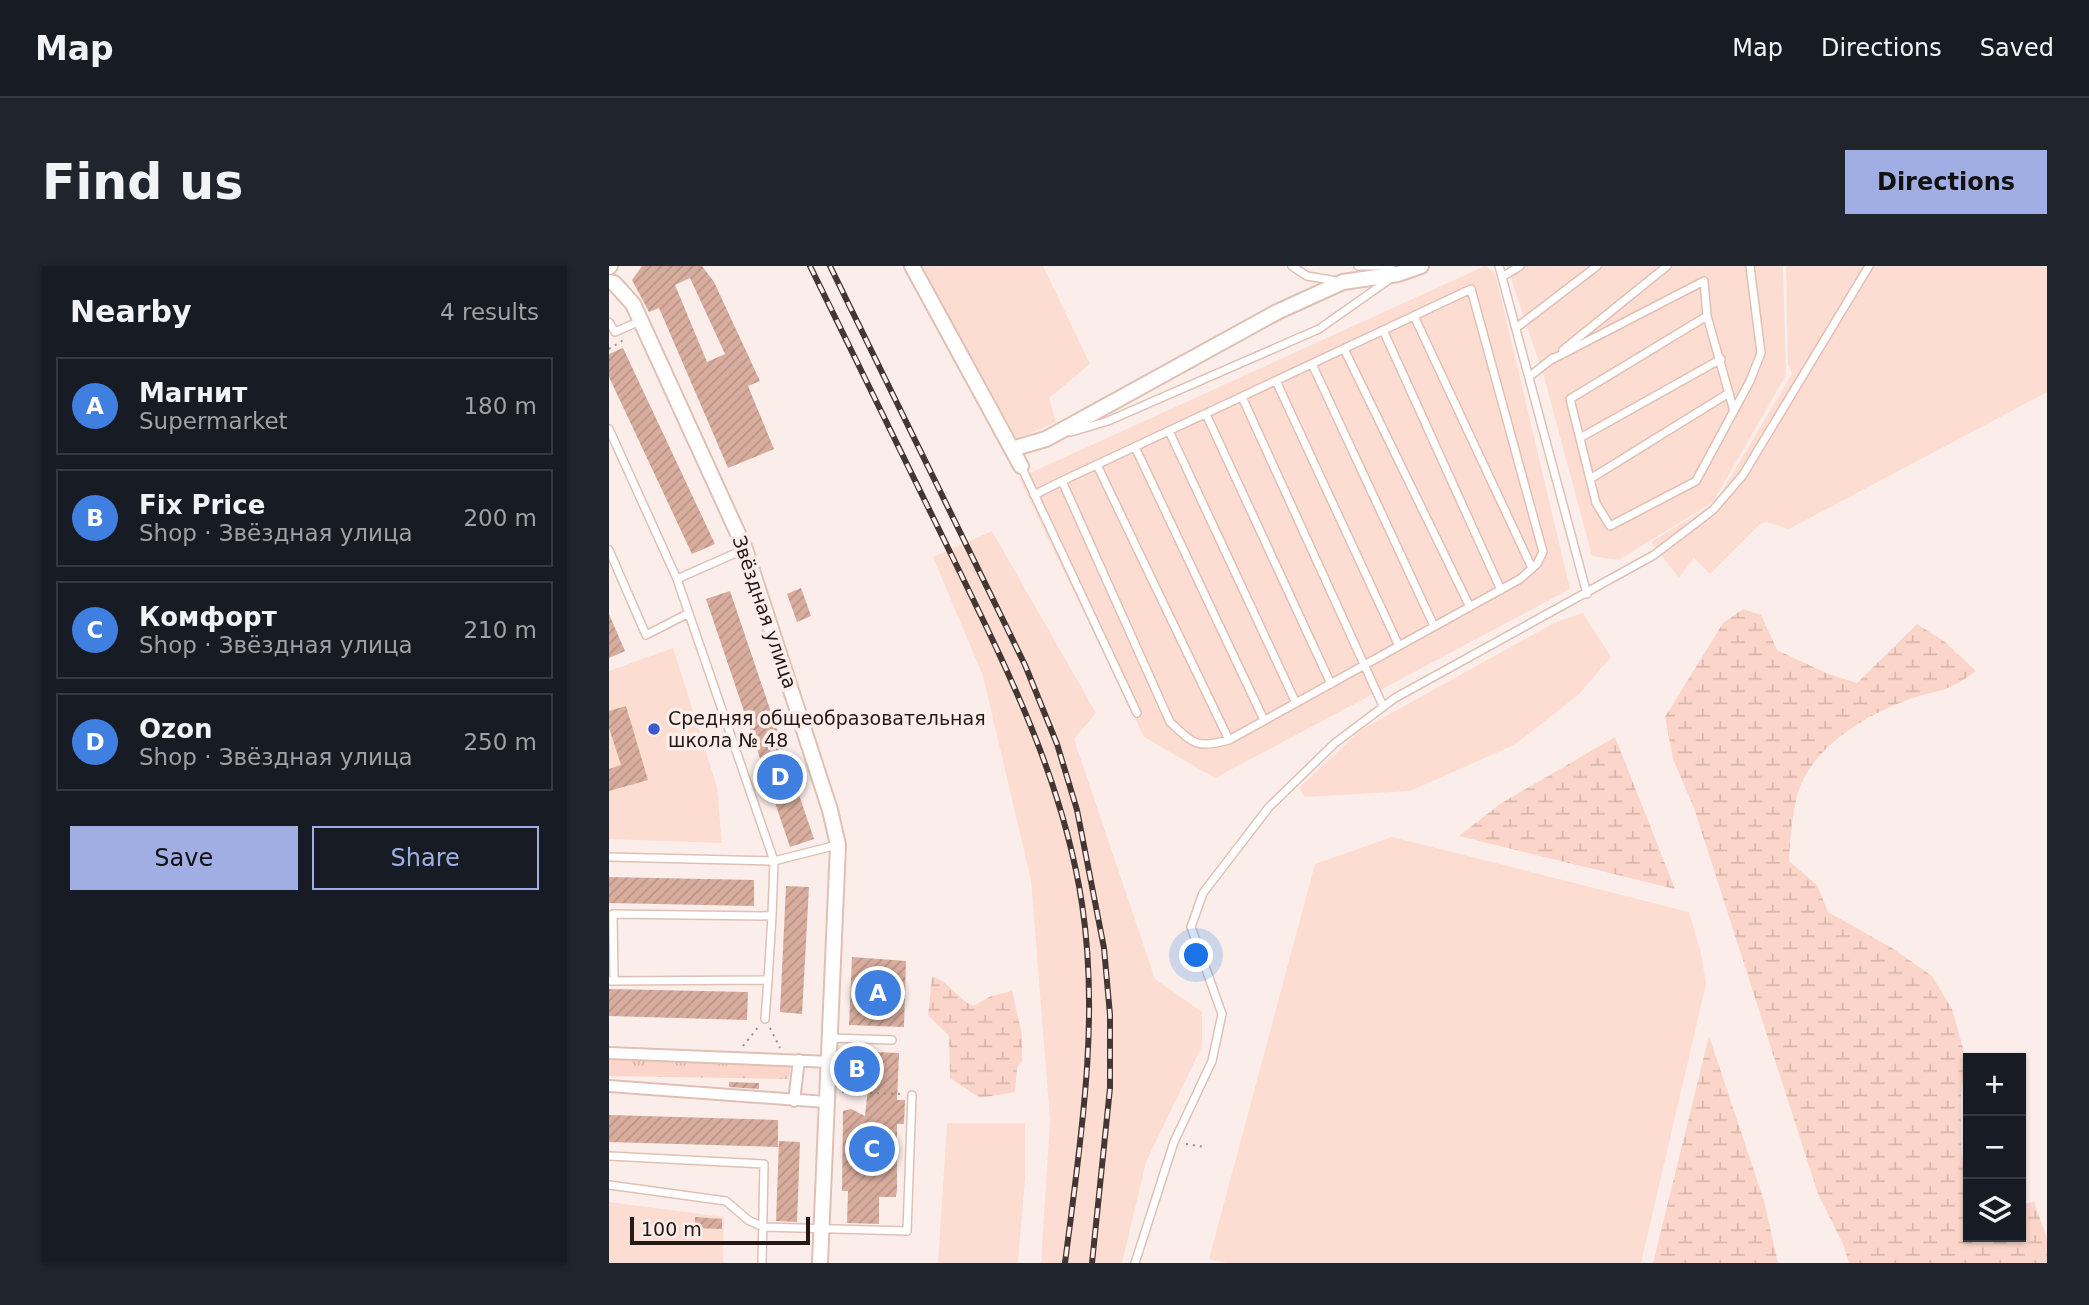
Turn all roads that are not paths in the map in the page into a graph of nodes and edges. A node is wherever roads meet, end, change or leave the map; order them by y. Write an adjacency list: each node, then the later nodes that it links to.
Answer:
1 (912, 266): 36 (street)
2 (1292, 266): 13 (lane)
3 (1358, 266): 11 (lane)
4 (1421, 266): 11 (street)
5 (1499, 266): 12 (lane)
6 (1520, 266): 12 (lane)
7 (1597, 266): 19 (lane)
8 (1667, 266): 23 (lane)
9 (1750, 266): 29 (lane)
10 (1869, 266): 47 (lane)
11 (1398, 274): 13 (street); 34 (lane)
12 (1502, 277): 19 (lane)
13 (1342, 282): 34 (street)
14 (612, 289): 17 (street, Звёздная улица)
15 (1414, 316): 20 (lane); 44 (lane); 44 (lane)
16 (1707, 316): 22 (lane); 23 (lane); 33 (lane)
17 (641, 321): 18 (lane); 42 (street, Звёздная улица)
18 (609, 322)
19 (1515, 328): 25 (lane)
20 (1383, 330): 21 (lane); 46 (lane)
21 (1344, 349): 24 (lane); 48 (lane)
22 (1721, 359): 27 (lane); 33 (lane)
23 (1551, 360): 25 (lane)
24 (1312, 364): 26 (lane); 50 (lane)
25 (1529, 377): 47 (lane)
26 (1276, 381): 28 (lane); 51 (lane)
27 (1728, 393): 29 (lane); 39 (lane)
28 (1242, 397): 30 (lane); 52 (lane)
29 (1734, 411): 39 (lane)
30 (1206, 414): 32 (lane); 53 (lane)
31 (609, 429): 45 (lane)
32 (1169, 431): 35 (lane); 54 (lane)
33 (1580, 438): 39 (lane)
34 (1046, 439): 36 (street)
35 (1135, 447): 37 (lane); 57 (lane)
36 (1012, 449): 38 (street)
37 (1097, 465): 40 (lane); 58 (lane)
38 (1021, 467): 41 (lane)
39 (1590, 479)
40 (1062, 481): 41 (lane); 58 (lane)
41 (1034, 495): 56 (lane)
42 (745, 549): 45 (lane); 59 (street, Звёздная улица)
43 (609, 550): 49 (lane)
44 (1532, 568): 46 (lane)
45 (677, 579): 49 (lane)
46 (1501, 590): 48 (lane)
47 (1587, 594): 55 (lane)
48 (1470, 607): 50 (lane)
49 (689, 613): 61 (lane)
50 (1434, 626): 51 (lane)
51 (1399, 646): 52 (lane)
52 (1364, 665): 53 (lane); 55 (lane)
53 (1331, 684): 54 (lane)
54 (1296, 703): 57 (lane)
55 (1384, 706): 81 (lane)
56 (1137, 713)
57 (1264, 720): 58 (lane)
58 (1229, 740)
59 (838, 845): 61 (lane); 66 (street, Звёздная улица)
60 (609, 857): 61 (lane)
61 (774, 861): 62 (lane)
62 (772, 916): 63 (lane); 64 (lane)
63 (768, 980): 64 (lane); 65 (lane)
64 (611, 981)
65 (765, 1019)
66 (831, 1038): 67 (lane); 70 (street, Звёздная улица)
67 (892, 1040)
68 (609, 1053): 69 (street)
69 (799, 1060): 70 (street); 74 (street)
70 (831, 1062): 73 (street, Звёздная улица)
71 (609, 1086): 74 (street)
72 (912, 1095): 78 (lane)
73 (827, 1097): 74 (street); 78 (street, Звёздная улица)
74 (794, 1101)
75 (609, 1156): 77 (lane)
76 (609, 1185): 77 (lane)
77 (763, 1227): 78 (lane); 79 (lane)
78 (822, 1229): 80 (street, Звёздная улица)
79 (762, 1263)
80 (820, 1263)
81 (1135, 1263)

